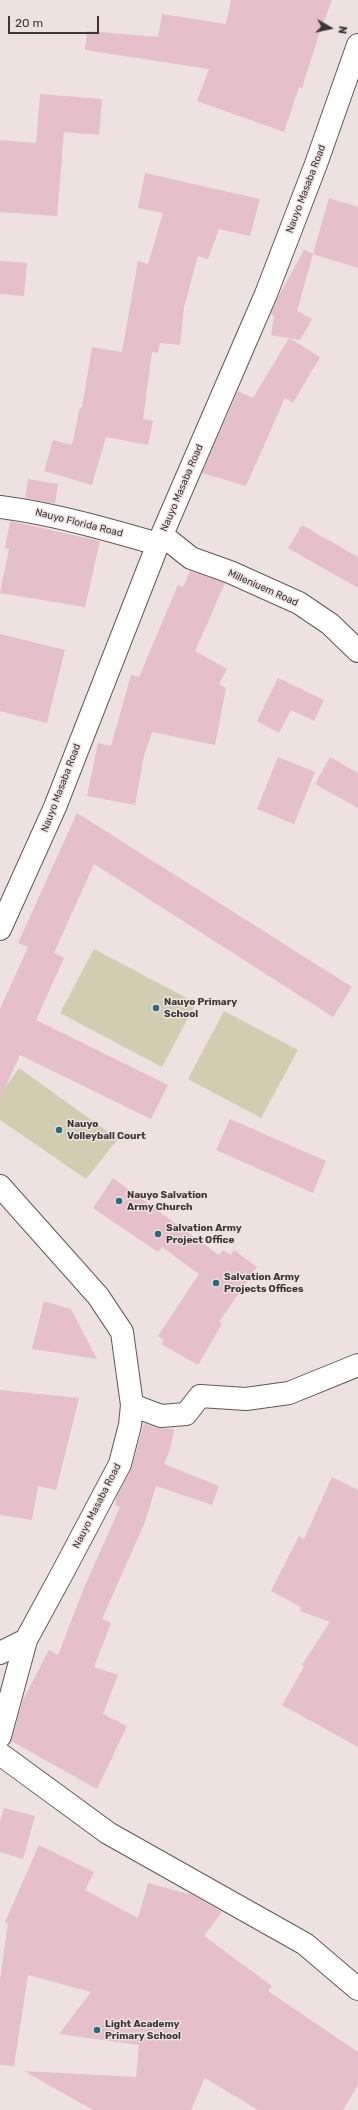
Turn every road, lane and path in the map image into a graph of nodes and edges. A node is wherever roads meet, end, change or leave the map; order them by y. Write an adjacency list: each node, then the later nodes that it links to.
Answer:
1 (358, 45): 3 (street, Nauyo Masaba Road)
2 (0, 507): 3 (street, Nauyo Florida Road)
3 (160, 540): 4 (street, Milleniuem Road); 5 (street, Nauyo Masaba Road)
4 (358, 651)
5 (0, 929)
6 (2, 1192): 8 (street, Nauyo Masaba Road)
7 (358, 1364): 8 (street)
8 (132, 1405): 9 (street, Nauyo Masaba Road)
9 (26, 1640): 10 (street); 11 (street, Nauyo Masaba Road)
10 (0, 1653)
11 (0, 1736)
12 (0, 1754): 13 (street)
13 (358, 1989)

